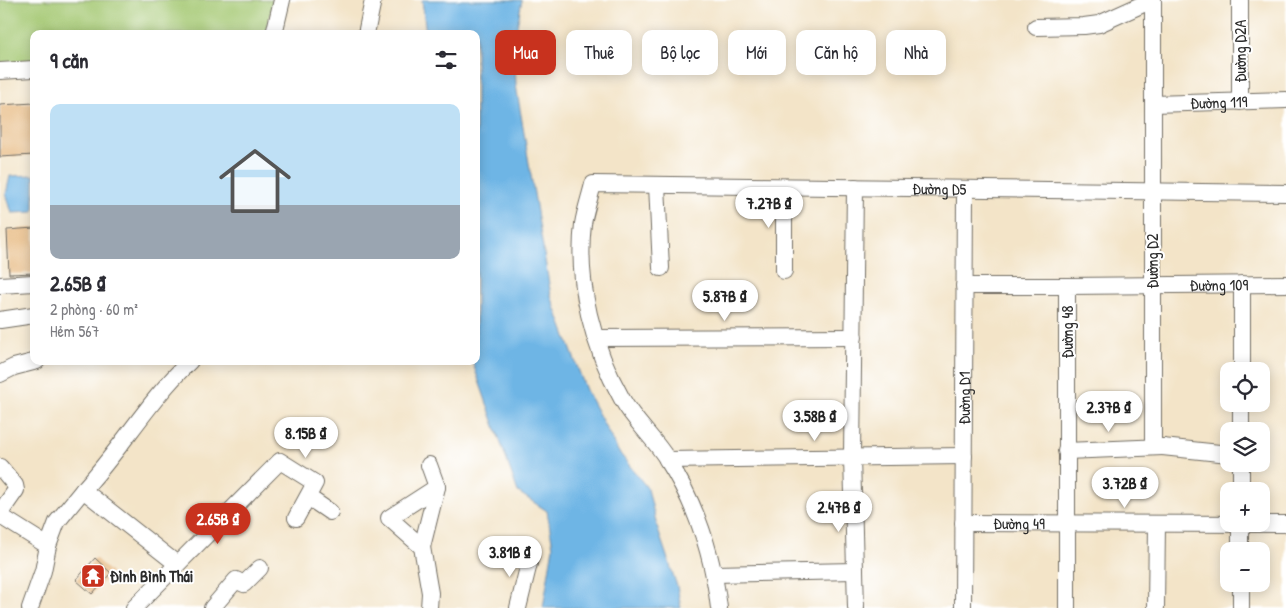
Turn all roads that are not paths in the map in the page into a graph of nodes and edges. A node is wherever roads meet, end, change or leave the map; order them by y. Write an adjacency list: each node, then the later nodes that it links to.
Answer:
1 (282, 0): 6 (street)
2 (373, 0): 7 (street)
3 (1152, 0): 5 (street); 12 (street, Đường D2)
4 (1240, 0): 11 (street, Đường D2A)
5 (1036, 27)
6 (275, 30)
7 (367, 30)
8 (30, 69): 9 (street)
9 (0, 71)
10 (1286, 100): 11 (street, Đường 119)
11 (1240, 102): 12 (street, Đường 119)
12 (1154, 104): 17 (street, Đường D2)
13 (657, 185): 14 (street, Đường D5); 19 (street); 31 (street, Đường D5)
14 (784, 187): 15 (street, Đường D5); 20 (street)
15 (855, 188): 16 (street, Đường D5); 30 (street)
16 (964, 189): 17 (street, Đường D5); 26 (street, Đường D1)
17 (1152, 191): 18 (street, Đường D5); 22 (street, Đường D2)
18 (1286, 193)
19 (661, 268)
20 (784, 271)
21 (30, 283): 25 (street)
22 (1152, 284): 23 (street, Đường 109); 27 (street, Đường 48); 36 (street, Đường D2)
23 (1242, 284): 24 (street, Đường 109); 32 (street)
24 (1286, 284)
25 (0, 285)
26 (964, 286): 27 (street); 39 (street, Đường D1)
27 (1067, 286): 37 (street, Đường 48)
28 (30, 316): 29 (street)
29 (0, 320)
30 (854, 337): 31 (street); 40 (street)
31 (596, 338): 41 (street)
32 (1242, 362)
33 (30, 363): 35 (street)
34 (186, 365): 45 (street)
35 (0, 372)
36 (1153, 446): 37 (street); 38 (street)
37 (1066, 452): 50 (street, Đường 48)
38 (1220, 453)
39 (964, 456): 40 (street); 49 (street, Đường D1)
40 (852, 457): 41 (street); 60 (street)
41 (667, 460): 61 (street)
42 (429, 465): 44 (street)
43 (0, 467): 55 (street)
44 (437, 487): 56 (street); 56 (street)
45 (83, 490): 55 (street); 58 (street)
46 (311, 490): 47 (street); 48 (street); 58 (street)
47 (330, 512)
48 (296, 518)
49 (963, 523): 50 (street, Đường 49); 70 (street, Đường D1)
50 (1065, 524): 51 (street, Đường 49); 71 (street, Đường 48)
51 (1157, 524): 52 (street, Đường 49); 72 (street)
52 (1220, 524)
53 (1270, 524): 54 (street, Đường 49)
54 (1286, 524)
55 (48, 546): 63 (street)
56 (422, 547): 66 (street)
57 (531, 555): 67 (street)
58 (177, 564): 64 (street)
59 (260, 568): 65 (street)
60 (855, 571): 61 (street); 69 (street)
61 (715, 574): 68 (street)
62 (1241, 592): 73 (street)
63 (30, 608)
64 (134, 608)
65 (212, 608)
66 (429, 608)
67 (518, 608)
68 (719, 608)
69 (856, 608)
70 (963, 608)
71 (1066, 608)
72 (1156, 608)
73 (1241, 608)

